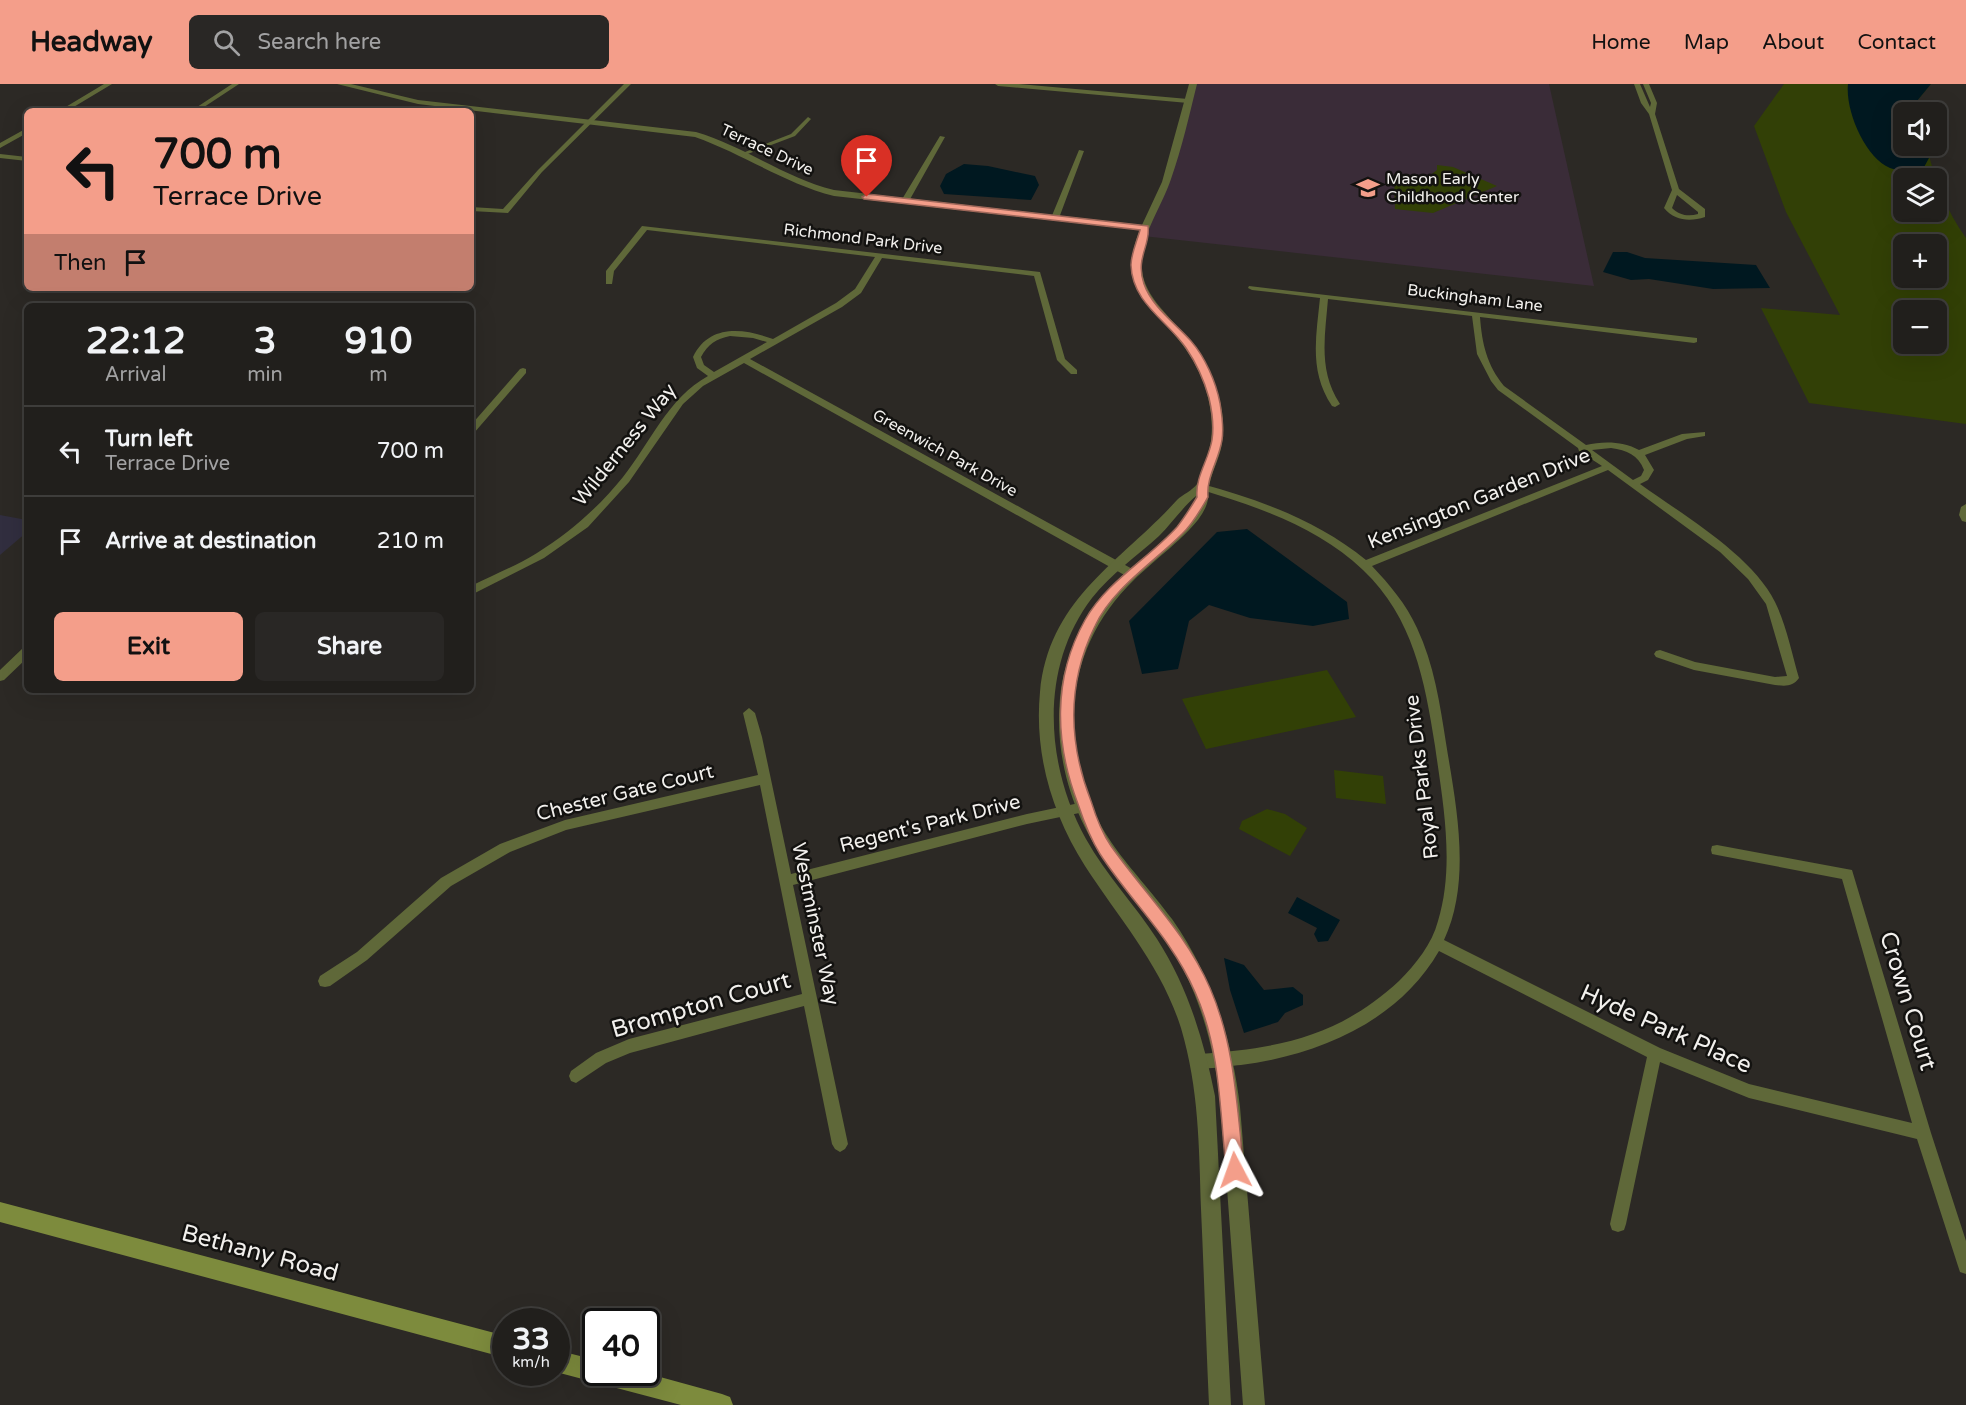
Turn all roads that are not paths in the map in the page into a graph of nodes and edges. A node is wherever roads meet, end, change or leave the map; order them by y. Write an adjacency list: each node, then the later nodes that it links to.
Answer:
1 (109, 84): 10 (street)
2 (236, 84): 11 (street)
3 (341, 84): 12 (street, Terrace Drive)
4 (628, 84): 16 (street)
5 (998, 84): 9 (street)
6 (1193, 84): 9 (street)
7 (1637, 84): 14 (street)
8 (1646, 84): 14 (street)
9 (1188, 101): 28 (street)
10 (67, 108)
11 (199, 108)
12 (470, 108)
13 (474, 108): 16 (street, Terrace Drive)
14 (1652, 114): 24 (street)
15 (808, 119): 21 (street)
16 (591, 122): 21 (street, Terrace Drive); 26 (street)
17 (24, 132): 19 (street)
18 (942, 137): 25 (street)
19 (0, 146)
20 (1081, 151): 27 (street)
21 (743, 154): 25 (street, Terrace Drive)
22 (0, 156): 23 (street)
23 (24, 159)
24 (1676, 190): 24 (street)
25 (905, 201): 27 (street, Terrace Drive)
26 (474, 209)
27 (1055, 218): 28 (street, Terrace Drive)
28 (1145, 228): 47 (street)
29 (880, 256): 30 (street, Richmond Park Drive); 35 (street, Wilderness Way); 38 (street, Richmond Park Drive)
30 (609, 282)
31 (1252, 288): 32 (street, Buckingham Lane)
32 (1324, 296): 33 (street, Buckingham Lane); 40 (street)
33 (1476, 314): 34 (street, Buckingham Lane); 43 (street)
34 (1694, 340)
35 (774, 342): 36 (street, Wilderness Way); 39 (street)
36 (744, 359): 39 (street, Wilderness Way); 51 (street, Greenwich Park Drive)
37 (523, 370): 41 (street)
38 (1074, 372)
39 (714, 376): 53 (street, Wilderness Way)
40 (1335, 404)
41 (474, 427)
42 (1702, 434): 44 (street)
43 (1582, 449): 44 (street); 45 (street)
44 (1638, 454): 46 (street)
45 (1608, 467): 46 (street); 50 (street, Kensington Garden Drive)
46 (1632, 484): 55 (street)
47 (1202, 487): 50 (street, Royal Parks Drive); 51 (street); 52 (street)
48 (1966, 507): 49 (street)
49 (1966, 519)
50 (1364, 565): 63 (street, Royal Parks Drive)
51 (1116, 566): 52 (street, Greenwich Park Drive); 60 (street)
52 (1132, 574): 59 (street)
53 (474, 587)
54 (24, 654): 56 (street)
55 (1660, 654)
56 (0, 677)
57 (749, 713): 58 (street, Westminster Way)
58 (764, 779): 62 (street, Westminster Way); 64 (street, Chester Gate Court)
59 (1084, 807): 60 (street, Regent's Park Drive); 67 (street)
60 (1064, 811): 62 (street, Regent's Park Drive); 68 (street)
61 (1717, 850): 70 (street, Crown Court)
62 (786, 881): 65 (street, Westminster Way)
63 (1436, 943): 66 (street, Hyde Park Place); 67 (street, Royal Parks Drive)
64 (325, 981)
65 (810, 998): 69 (street, Brompton Court); 71 (street, Westminster Way)
66 (1654, 1053): 70 (street, Hyde Park Place); 73 (street)
67 (1223, 1060): 68 (street, Royal Parks Drive); 79 (street)
68 (1200, 1061): 78 (street)
69 (576, 1076)
70 (1923, 1133): 74 (street, Crown Court)
71 (840, 1144)
72 (0, 1212): 75 (main road, Bethany Road)
73 (1618, 1224)
74 (1966, 1266)
75 (492, 1343)
76 (652, 1386): 77 (main road)
77 (722, 1405)
78 (1220, 1405)
79 (1254, 1405)

